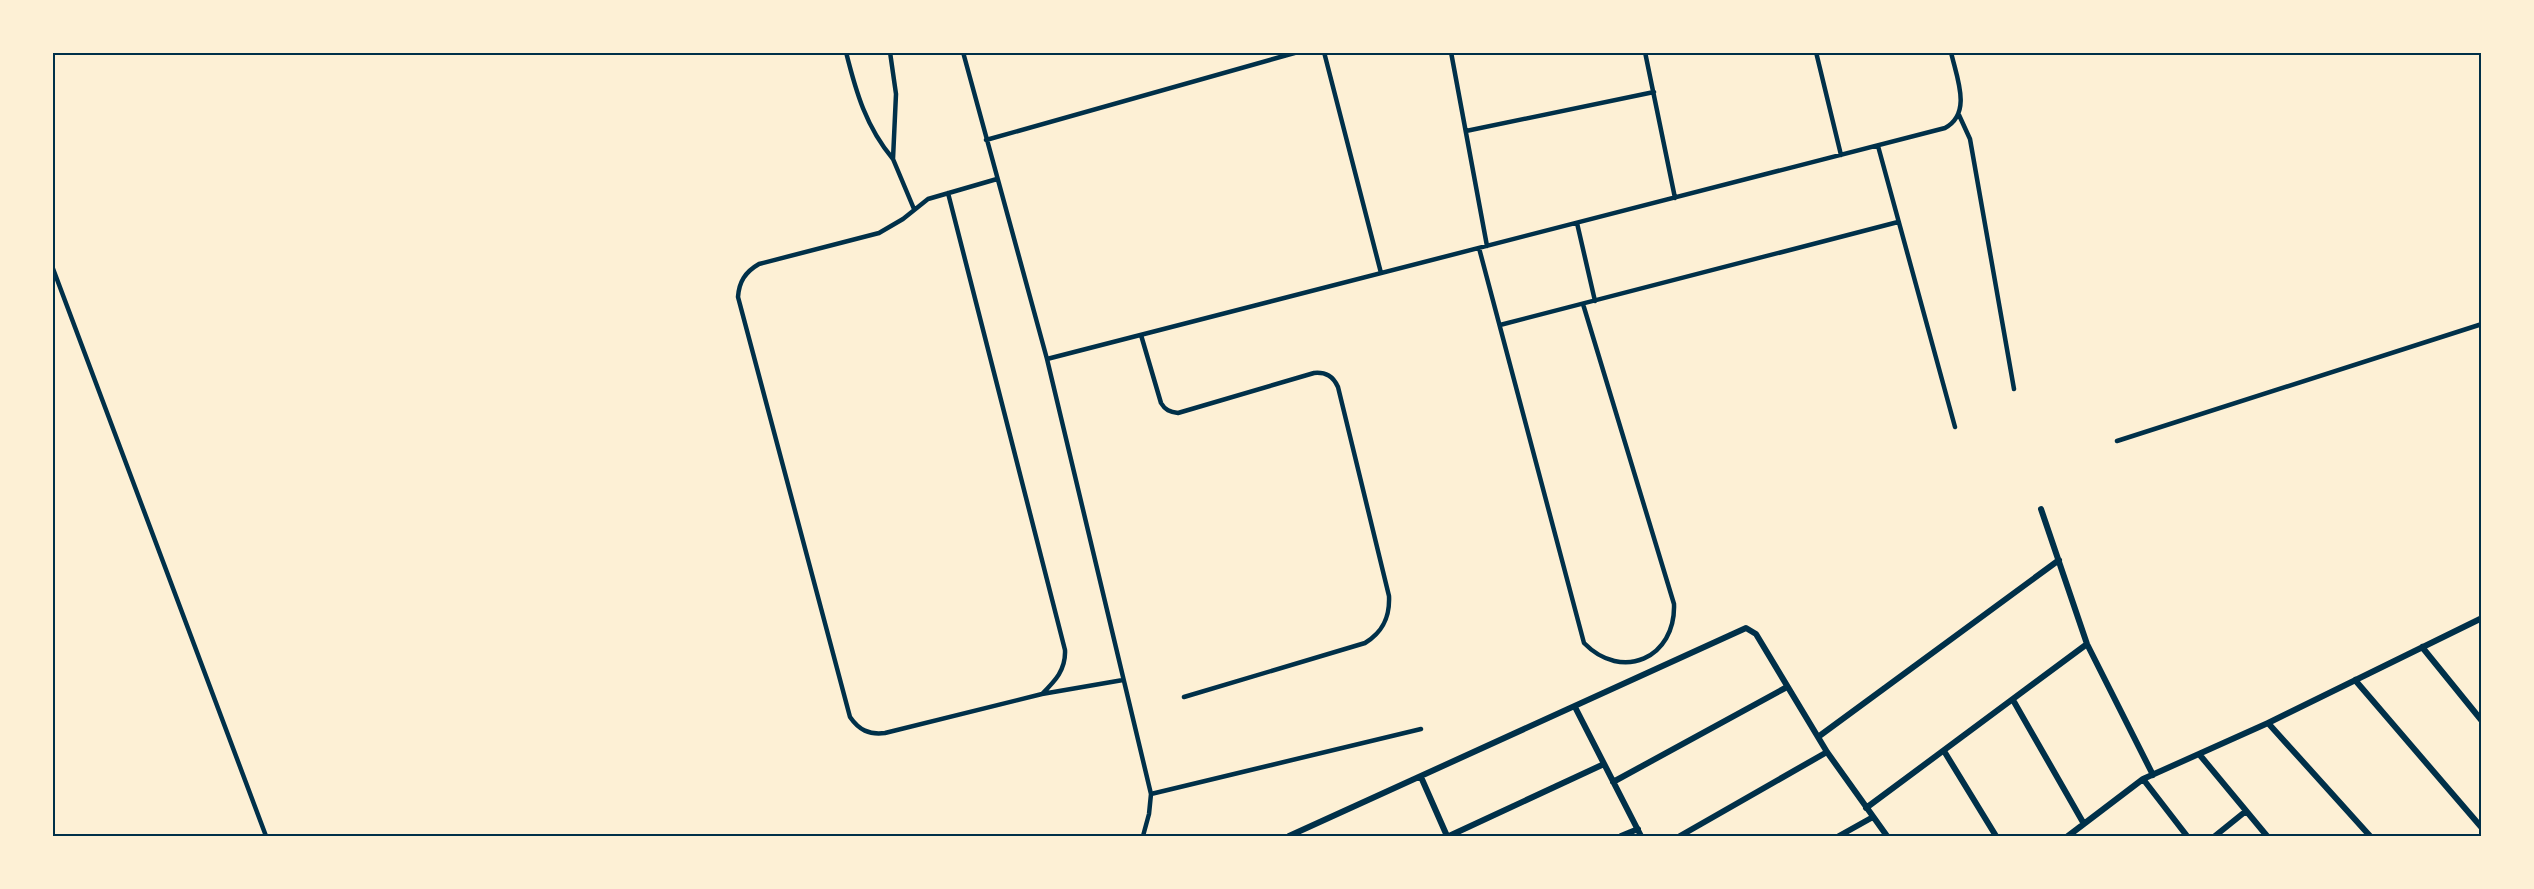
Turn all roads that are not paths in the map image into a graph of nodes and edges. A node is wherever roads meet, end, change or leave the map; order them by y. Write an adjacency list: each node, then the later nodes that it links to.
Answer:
1 (846, 52): 16 (lane)
2 (890, 52): 16 (lane)
3 (963, 52): 13 (lane)
4 (1298, 52): 13 (lane)
5 (1324, 52): 26 (lane)
6 (1451, 52): 12 (lane)
7 (1646, 52): 10 (lane)
8 (1816, 52): 15 (lane)
9 (1951, 52): 11 (lane)
10 (1654, 92): 12 (lane); 19 (lane)
11 (1959, 115): 14 (lane); 33 (lane)
12 (1466, 131): 23 (lane)
13 (986, 140): 17 (lane)
14 (1878, 146): 15 (lane); 21 (lane)
15 (1840, 155): 19 (lane)
16 (892, 159): 20 (lane)
17 (997, 179): 18 (lane); 32 (lane)
18 (948, 193): 20 (lane); 44 (lane)
19 (1675, 198): 22 (lane)
20 (914, 209): 44 (lane)
21 (1898, 222): 27 (lane); 34 (lane)
22 (1577, 223): 23 (lane); 27 (lane)
23 (1487, 246): 24 (lane)
24 (1479, 248): 26 (lane); 30 (lane)
25 (52, 266): 67 (lane)
26 (1381, 273): 31 (lane)
27 (1595, 301): 28 (lane)
28 (1583, 304): 30 (lane); 30 (lane)
29 (2481, 324): 35 (lane)
30 (1500, 325)
31 (1141, 335): 32 (lane); 45 (lane)
32 (1047, 359): 41 (lane)
33 (2014, 389)
34 (1955, 427)
35 (2117, 441)
36 (2041, 509): 37 (street)
37 (2059, 560): 39 (street); 51 (street)
38 (2481, 618): 40 (street)
39 (2087, 644): 46 (street); 56 (street)
40 (2422, 647): 42 (street); 48 (street)
41 (1123, 680): 44 (lane); 60 (lane)
42 (2355, 680): 49 (street); 65 (street)
43 (1787, 687): 47 (street); 51 (street); 59 (street)
44 (1042, 694)
45 (1184, 697)
46 (2013, 700): 52 (street); 64 (street)
47 (1575, 707): 55 (street); 57 (street)
48 (2481, 721)
49 (2268, 723): 54 (street); 81 (street)
50 (1421, 729): 60 (lane)
51 (1818, 737): 53 (street)
52 (1944, 751): 61 (street); 76 (street)
53 (1827, 752): 61 (street); 73 (street)
54 (2199, 754): 56 (street); 62 (street)
55 (1604, 764): 59 (street); 70 (street)
56 (2153, 775): 58 (street)
57 (1421, 777): 69 (street); 70 (street)
58 (2143, 779): 64 (street); 78 (street)
59 (1613, 782): 66 (street)
60 (1150, 794): 68 (lane)
61 (1866, 808): 63 (street)
62 (2246, 811): 79 (street); 80 (street)
63 (1873, 818): 74 (street); 75 (street)
64 (2084, 824): 77 (street)
65 (2481, 828)
66 (1638, 829): 71 (street); 72 (street)
67 (266, 837)
68 (1143, 837)
69 (1289, 837)
70 (1448, 837)
71 (1621, 837)
72 (1641, 837)
73 (1680, 837)
74 (1839, 837)
75 (1887, 837)
76 (1996, 837)
77 (2068, 837)
78 (2187, 837)
79 (2215, 837)
80 (2268, 837)
81 (2370, 837)

